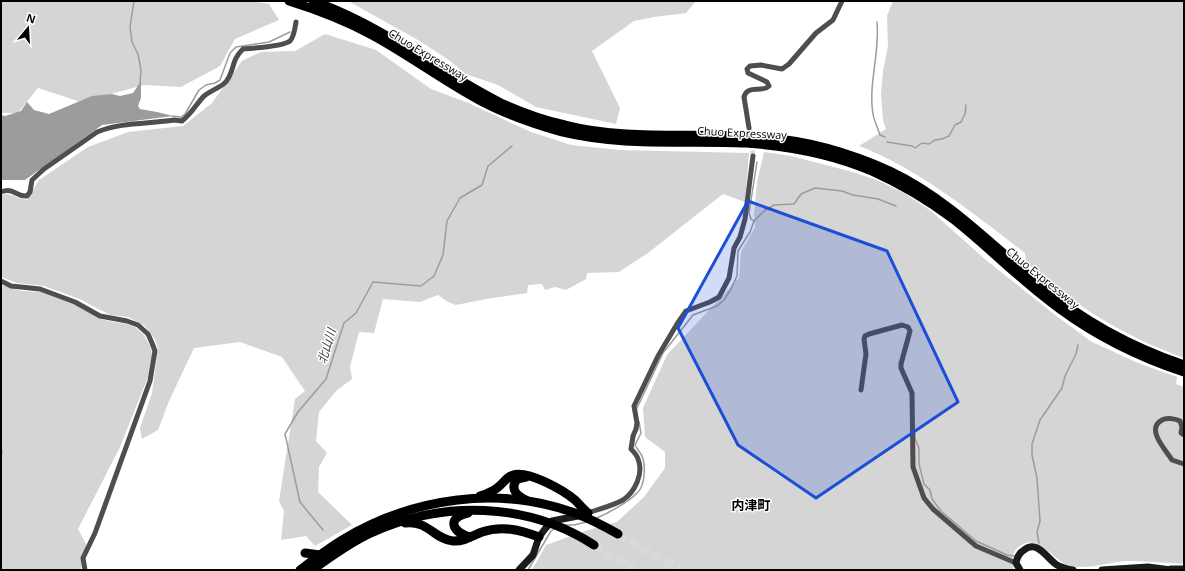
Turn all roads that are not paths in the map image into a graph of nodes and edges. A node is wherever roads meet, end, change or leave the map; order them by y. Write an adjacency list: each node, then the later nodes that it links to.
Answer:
1 (289, 1): 10 (highway, Chuo Expressway)
2 (313, 1): 9 (highway, Chuo Expressway)
3 (842, 1): 5 (street)
4 (296, 22): 7 (street)
5 (749, 128)
6 (753, 156): 18 (street)
7 (1, 192)
8 (1, 281): 28 (street)
9 (1184, 365)
10 (1184, 372)
11 (861, 390): 26 (street)
12 (1184, 435): 13 (street)
13 (1184, 464)
14 (529, 476): 15 (highway); 16 (highway); 18 (highway)
15 (477, 498): 16 (highway); 25 (highway)
16 (529, 502): 20 (highway)
17 (481, 510): 19 (highway); 21 (highway); 23 (highway)
18 (588, 513): 22 (main road)
19 (386, 526): 21 (highway); 30 (highway)
20 (618, 534)
21 (470, 537): 22 (highway)
22 (539, 537): 31 (main road)
23 (594, 545)
24 (305, 554): 25 (highway)
25 (320, 555): 29 (highway)
26 (1018, 567): 32 (main road)
27 (1184, 569): 34 (main road)
28 (85, 570)
29 (300, 570)
30 (312, 570)
31 (519, 570)
32 (1073, 570)
33 (1102, 570): 34 (main road)
34 (1171, 570)

